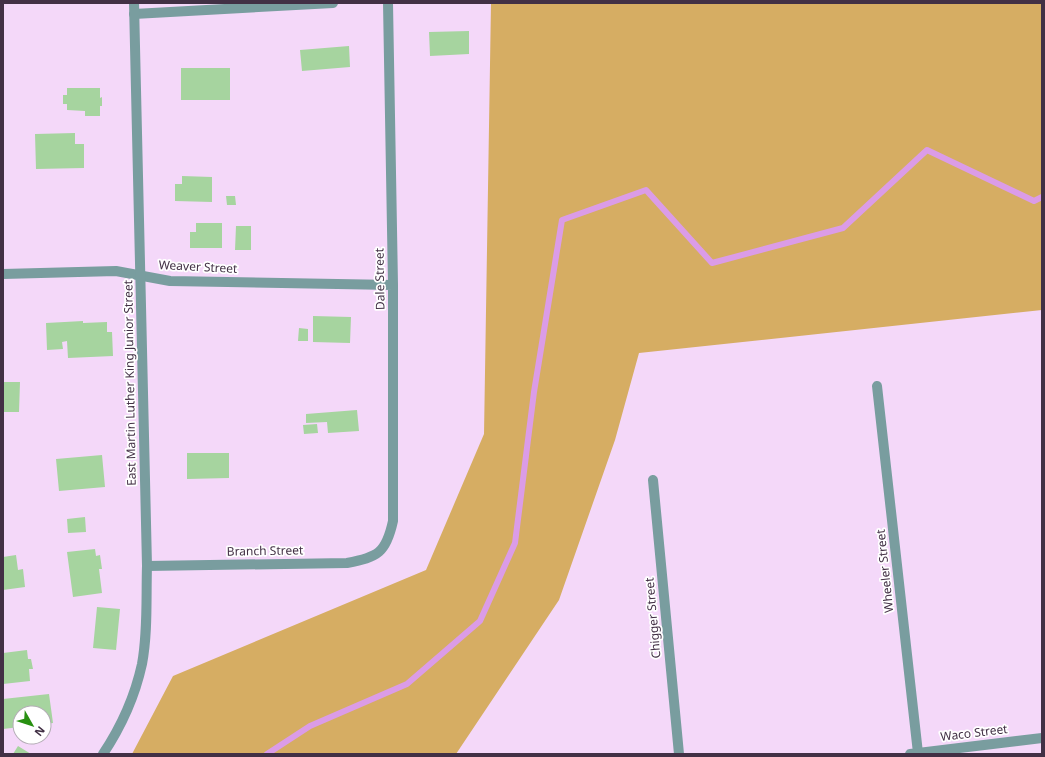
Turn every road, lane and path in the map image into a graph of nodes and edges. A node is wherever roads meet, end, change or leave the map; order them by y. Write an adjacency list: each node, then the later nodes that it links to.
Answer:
1 (134, 3): 4 (street, East Martin Luther King Junior Street)
2 (333, 3): 4 (street)
3 (388, 3): 7 (street, Dale Street)
4 (134, 14): 6 (street, East Martin Luther King Junior Street)
5 (3, 274): 6 (street, Weaver Street)
6 (141, 275): 7 (street, Weaver Street); 11 (street, East Martin Luther King Junior Street)
7 (393, 285): 10 (street, Dale Street)
8 (877, 386): 15 (street, Wheeler Street)
9 (653, 480): 14 (street, Chigger Street)
10 (381, 552): 11 (street, Branch Street)
11 (147, 566): 13 (street, East Martin Luther King Junior Street)
12 (1042, 738): 15 (street, Waco Street)
13 (103, 754)
14 (679, 754)
15 (914, 754)

